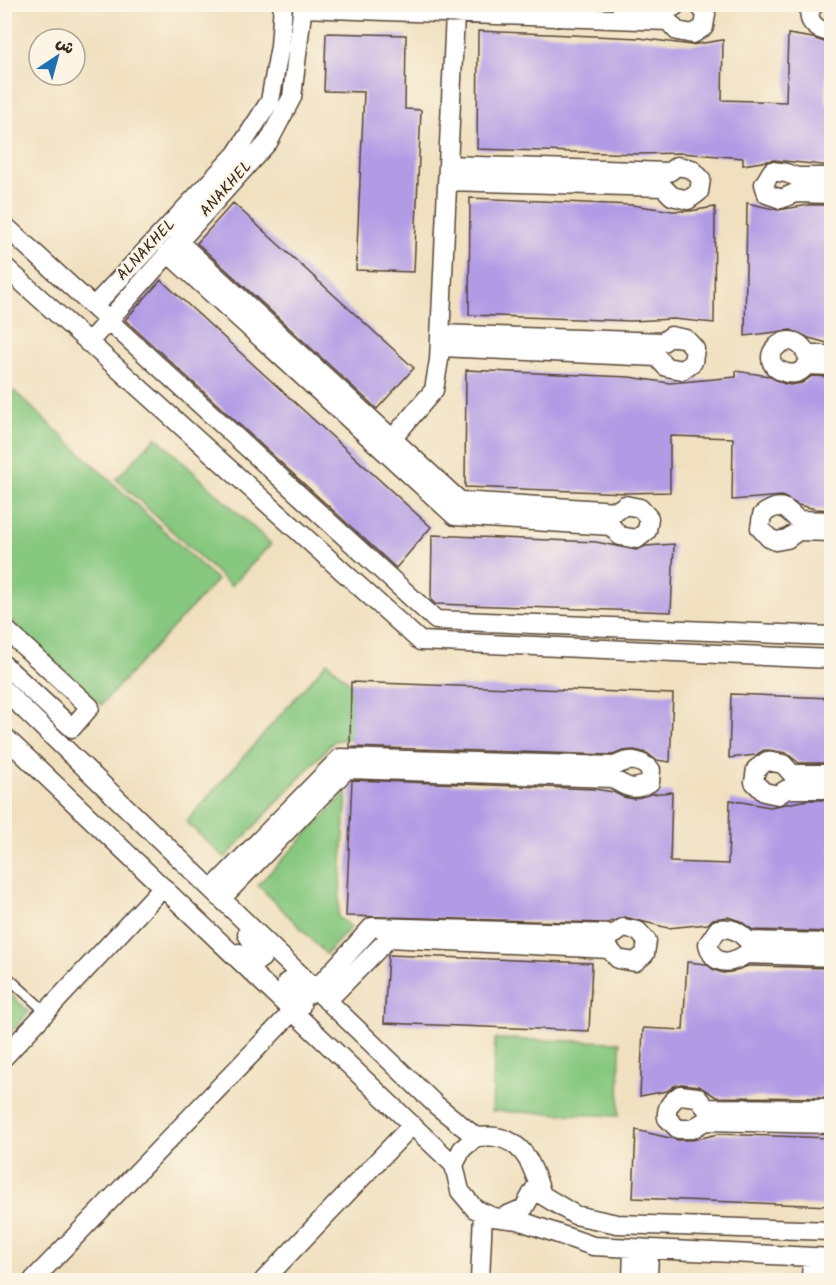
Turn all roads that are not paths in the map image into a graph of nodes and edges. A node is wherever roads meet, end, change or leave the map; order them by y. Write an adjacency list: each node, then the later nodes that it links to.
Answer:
1 (283, 4): 15 (street, ALNAKHEL)
2 (620, 4): 3 (street)
3 (677, 4)
4 (698, 4): 7 (street)
5 (815, 4): 8 (street)
6 (302, 6): 7 (street); 13 (street, ANAKHEL)
7 (455, 14): 9 (street)
8 (831, 32)
9 (448, 173): 9 (street); 17 (street)
10 (831, 177): 11 (street)
11 (831, 194)
12 (4, 225): 15 (street)
13 (173, 247): 16 (street, ANAKHEL); 21 (street); 21 (street)
14 (4, 266): 18 (street)
15 (93, 306): 16 (street)
16 (108, 320): 18 (street, ANAKHEL); 25 (street)
17 (440, 341): 17 (street); 21 (street)
18 (88, 343): 26 (street)
19 (831, 355): 20 (street)
20 (831, 366)
21 (392, 439)
22 (831, 521): 23 (street)
23 (831, 532)
24 (4, 628): 27 (street)
25 (831, 636)
26 (831, 659)
27 (4, 665)
28 (4, 690): 33 (street)
29 (4, 736): 32 (street)
30 (831, 774): 31 (street)
31 (831, 789)
32 (163, 887): 35 (street); 40 (street)
33 (217, 894): 33 (street); 34 (street)
34 (243, 919): 35 (street); 39 (street)
35 (213, 934): 41 (street)
36 (831, 943): 37 (street)
37 (831, 957)
38 (4, 974): 40 (lane)
39 (327, 1001): 39 (street); 41 (street); 46 (street)
40 (46, 1012): 42 (street)
41 (299, 1017): 45 (street); 54 (street)
42 (4, 1057)
43 (831, 1109): 44 (street)
44 (831, 1124)
45 (412, 1125): 47 (street); 55 (street)
46 (476, 1137): 47 (street); 48 (street)
47 (454, 1165): 49 (street)
48 (538, 1183): 50 (street); 51 (street)
49 (483, 1213): 50 (street); 56 (street)
50 (501, 1218): 52 (street)
51 (831, 1231)
52 (641, 1248): 53 (street); 57 (street); 58 (street)
53 (823, 1257): 59 (street); 60 (street)
54 (33, 1281)
55 (264, 1281)
56 (480, 1281)
57 (632, 1281)
58 (648, 1281)
59 (811, 1281)
60 (824, 1281)

